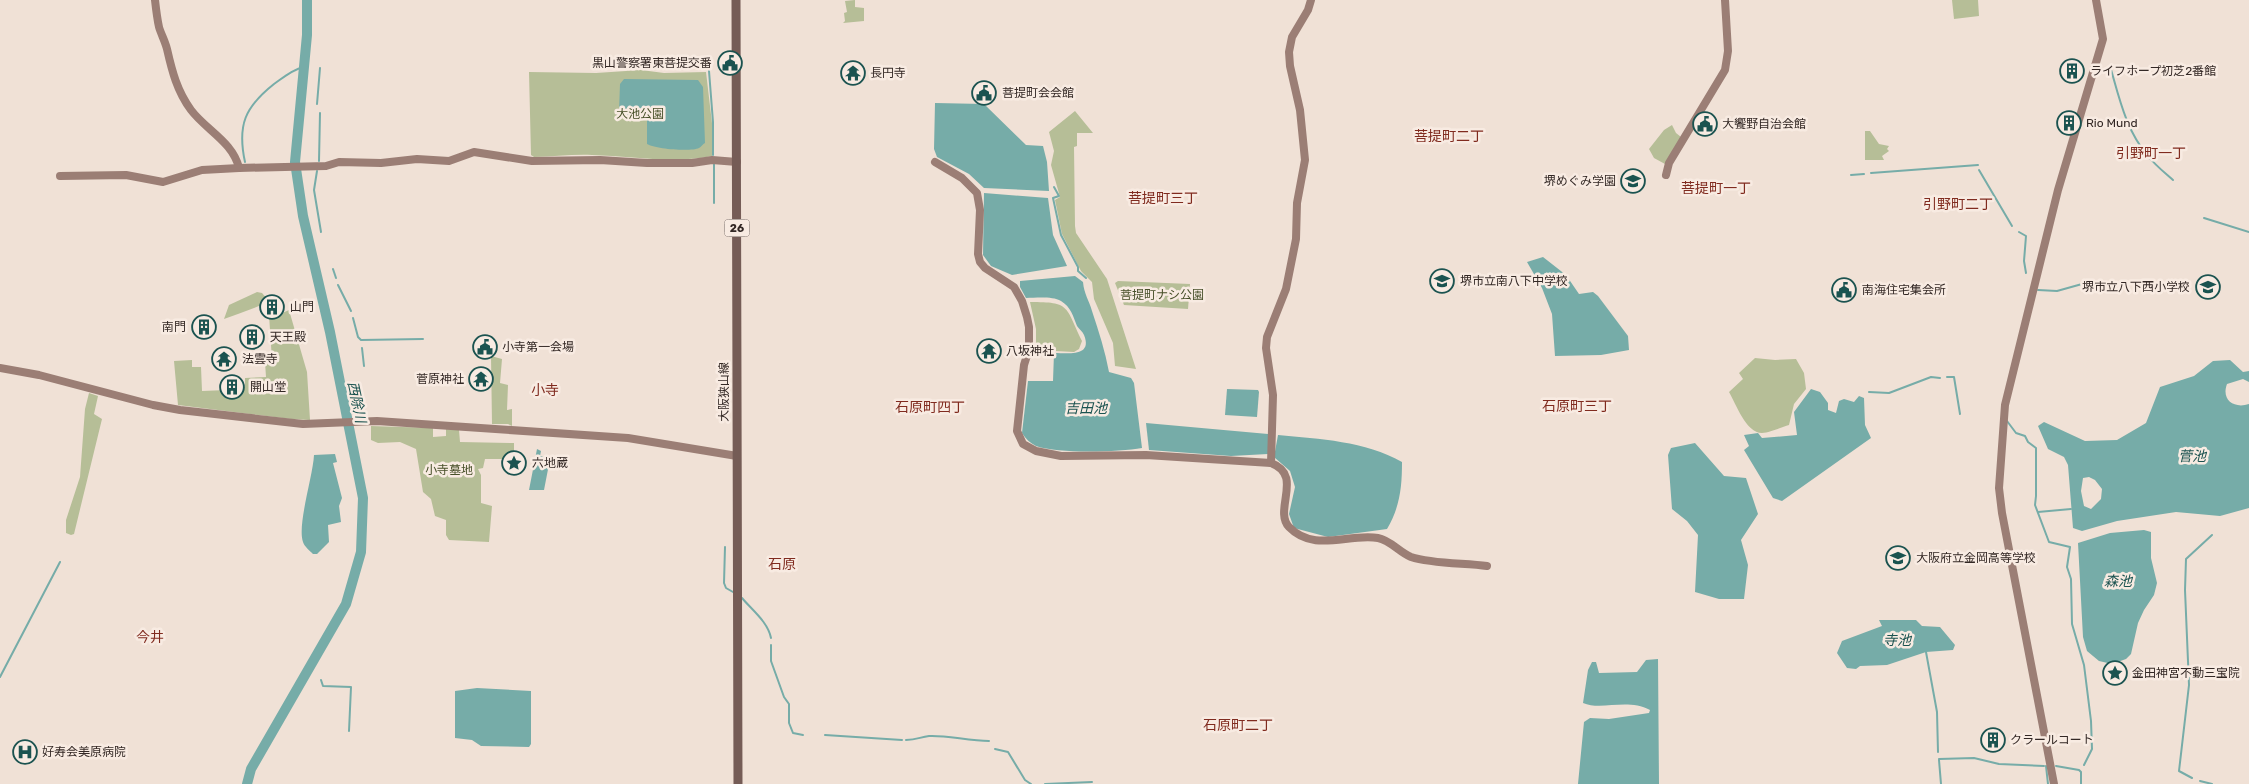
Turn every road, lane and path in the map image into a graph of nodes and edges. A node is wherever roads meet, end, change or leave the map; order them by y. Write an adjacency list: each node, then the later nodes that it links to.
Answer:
1 (155, 0): 8 (street)
2 (736, 0): 6 (main road, 大阪狭山線 / 26)
3 (1311, 0): 13 (street)
4 (1725, 0): 9 (street)
5 (2096, 0): 16 (street)
6 (737, 162): 8 (street); 12 (main road, 大阪狭山線 / 26)
7 (934, 162): 13 (street)
8 (239, 168): 10 (street)
9 (1666, 175)
10 (60, 176)
11 (0, 368): 12 (street)
12 (737, 456): 15 (main road, 大阪狭山線 / 26)
13 (1271, 463): 14 (street)
14 (1487, 566)
15 (738, 784)
16 (2054, 784)

